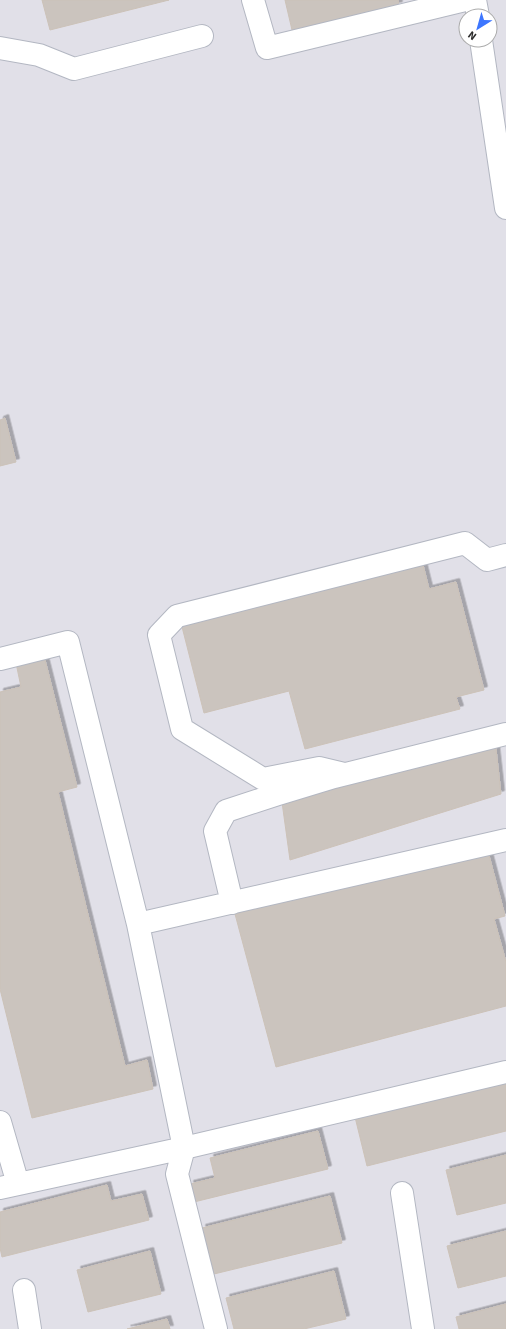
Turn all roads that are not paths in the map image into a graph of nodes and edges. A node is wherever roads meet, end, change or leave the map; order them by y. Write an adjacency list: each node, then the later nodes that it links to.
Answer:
1 (254, 0): 2 (street)
2 (465, 0)
3 (202, 36): 4 (street)
4 (0, 48)
5 (482, 48): 6 (street)
6 (506, 208)
7 (506, 555): 10 (street)
8 (0, 659): 13 (street)
9 (506, 734): 10 (street)
10 (344, 774): 12 (street)
11 (506, 840): 12 (street)
12 (232, 903): 13 (street)
13 (138, 924): 16 (street)
14 (506, 1072): 16 (street)
15 (0, 1122): 17 (street)
16 (184, 1148): 17 (street); 21 (street)
17 (9, 1186)
18 (402, 1194): 22 (street)
19 (24, 1290): 20 (street)
20 (30, 1329)
21 (216, 1329)
22 (423, 1329)

